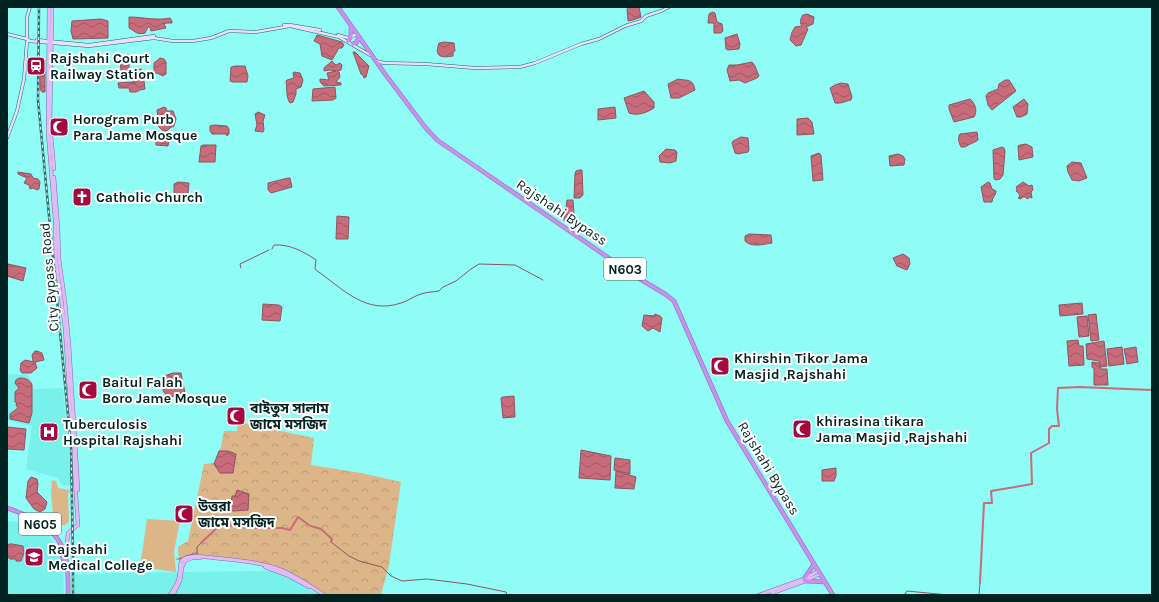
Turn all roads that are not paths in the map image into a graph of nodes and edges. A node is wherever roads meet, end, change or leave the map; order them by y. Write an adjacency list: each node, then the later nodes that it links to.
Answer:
1 (30, 7): 9 (street)
2 (51, 7): 10 (main road)
3 (338, 7): 5 (highway, Rajshahi Bypass / N603)
4 (668, 7): 13 (street)
5 (350, 25): 7 (highway, Rajshahi Bypass / N603); 8 (highway)
6 (7, 35): 9 (street)
7 (358, 35): 8 (street); 11 (highway); 12 (highway, Rajshahi Bypass / N603)
8 (349, 39): 10 (street); 11 (street)
9 (28, 40): 10 (street); 14 (street)
10 (51, 42): 16 (main road)
11 (353, 44): 12 (street)
12 (372, 56): 13 (highway, Rajshahi Bypass / N603)
13 (376, 61): 18 (highway, Rajshahi Bypass / N603)
14 (7, 138)
15 (8, 509): 17 (highway, N605)
16 (67, 539): 17 (main road); 17 (main road)
17 (63, 553): 22 (highway, N605)
18 (814, 564): 19 (highway, Rajshahi Bypass / N603); 20 (highway)
19 (819, 572): 20 (main road); 21 (highway, Rajshahi Bypass / N603)
20 (804, 580): 21 (highway); 26 (main road); 27 (main road)
21 (825, 582): 28 (highway, Rajshahi Bypass / N603)
22 (67, 595)
23 (171, 595): 24 (main road); 25 (main road)
24 (320, 595)
25 (324, 595)
26 (759, 595)
27 (766, 595)
28 (833, 595)

